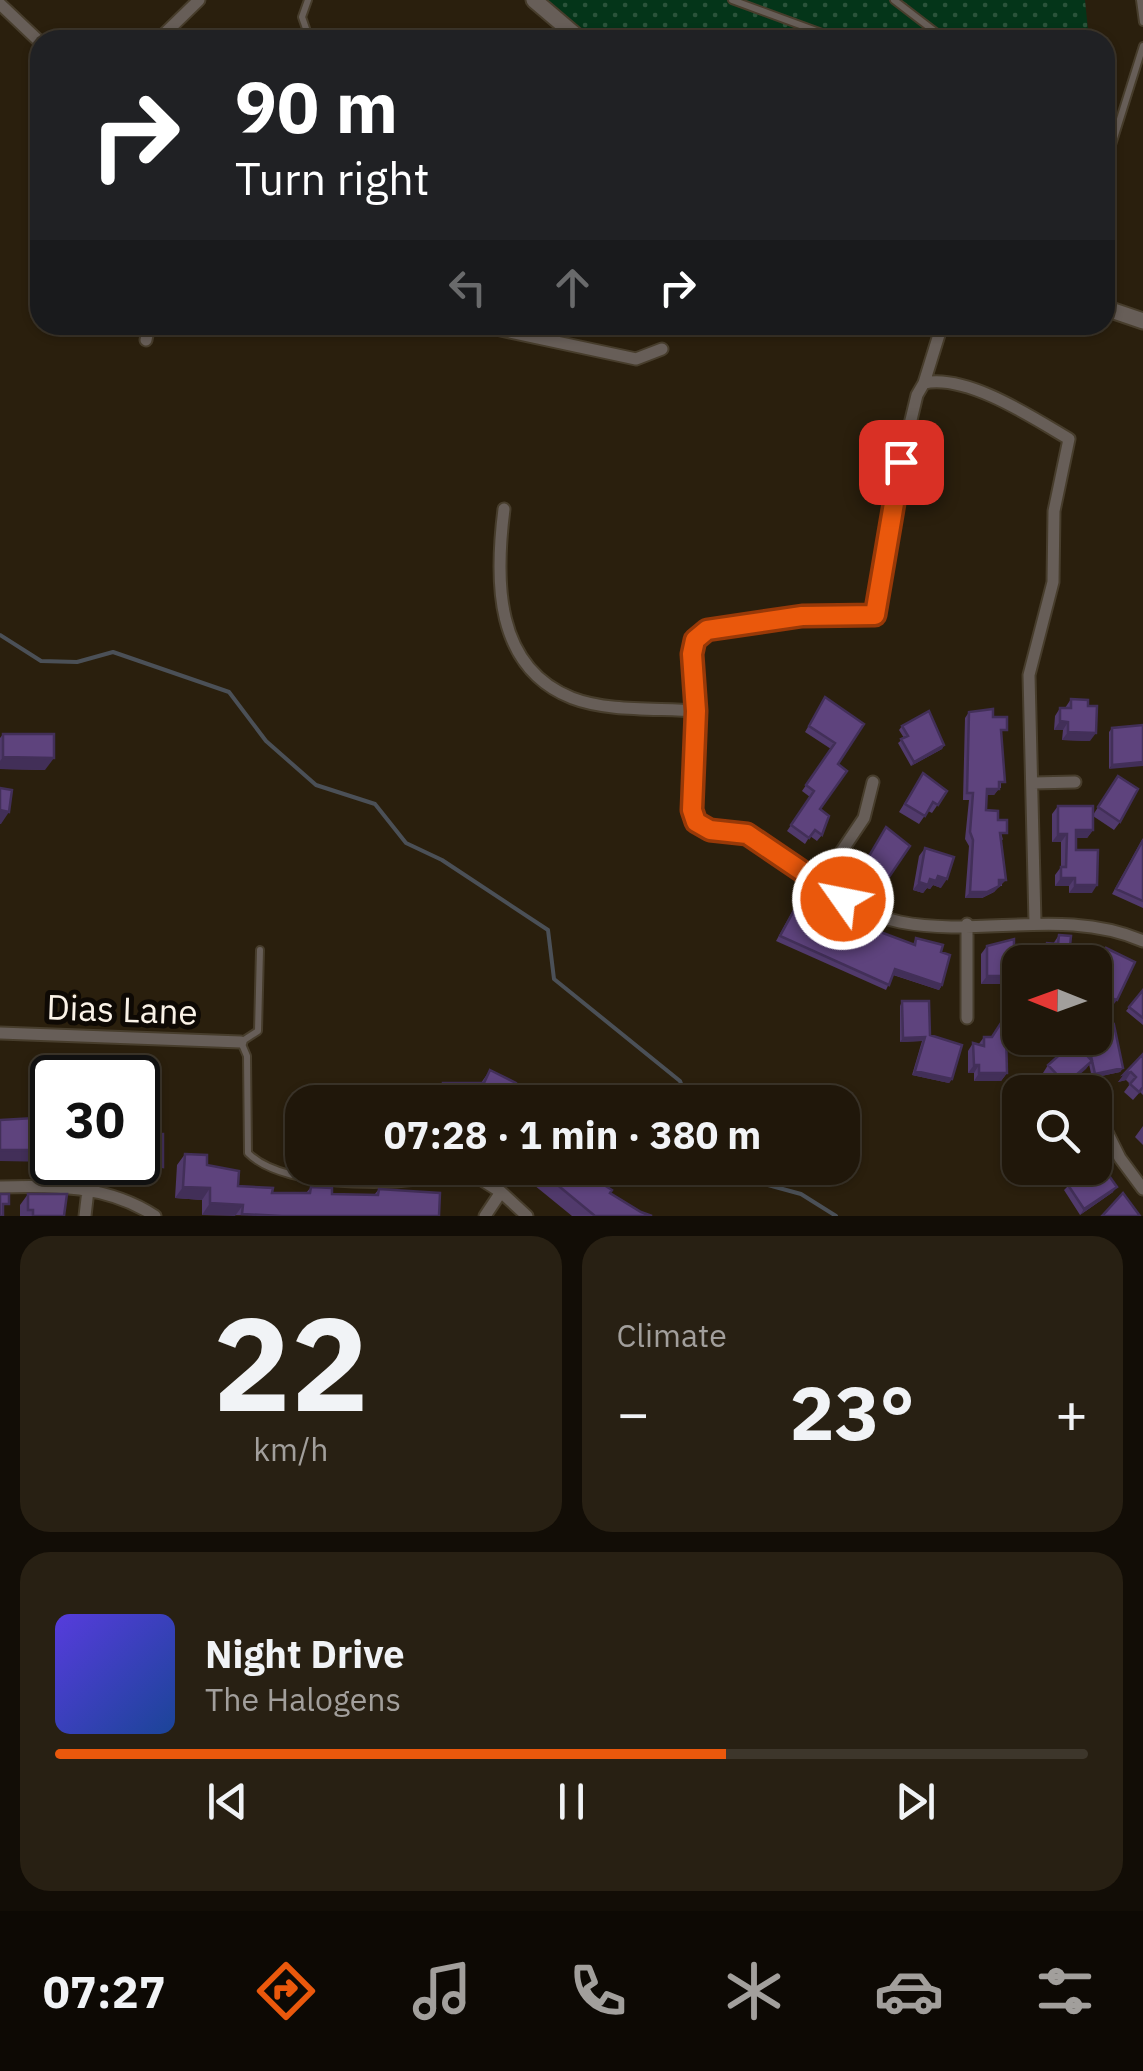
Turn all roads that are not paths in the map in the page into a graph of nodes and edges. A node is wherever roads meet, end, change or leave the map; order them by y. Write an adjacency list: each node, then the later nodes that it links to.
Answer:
1 (199, 0): 9 (street)
2 (308, 0): 10 (lane)
3 (534, 0): 11 (street)
4 (732, 0): 12 (lane)
5 (894, 0): 13 (lane)
6 (1140, 0): 8 (lane)
7 (5, 4): 14 (street)
8 (1143, 22)
9 (168, 30)
10 (307, 30)
11 (569, 30)
12 (814, 30)
13 (933, 30)
14 (30, 31)
15 (1143, 46): 16 (lane)
16 (1115, 135)
17 (1115, 311): 18 (street)
18 (1143, 320)
19 (147, 335): 22 (street)
20 (528, 335): 23 (street)
21 (939, 335): 24 (street)
22 (146, 340)
23 (662, 349)
24 (924, 384): 26 (street); 29 (street)
25 (504, 509): 26 (street)
26 (696, 711): 30 (street)
27 (874, 782): 30 (street)
28 (1074, 782): 29 (street)
29 (1033, 783): 31 (street)
30 (820, 885): 32 (street)
31 (1035, 923): 32 (street); 33 (street)
32 (967, 924): 35 (street)
33 (1143, 941)
34 (260, 950): 37 (lane)
35 (967, 1018)
36 (0, 1034): 37 (street, Dias Lane)
37 (241, 1042): 39 (lane)
38 (1112, 1142): 42 (street)
39 (285, 1175)
40 (491, 1185): 44 (street)
41 (0, 1187): 43 (street)
42 (1143, 1188)
43 (88, 1190): 45 (street); 46 (street)
44 (502, 1192): 47 (street); 48 (street)
45 (85, 1216)
46 (154, 1216)
47 (485, 1216)
48 (527, 1216)

